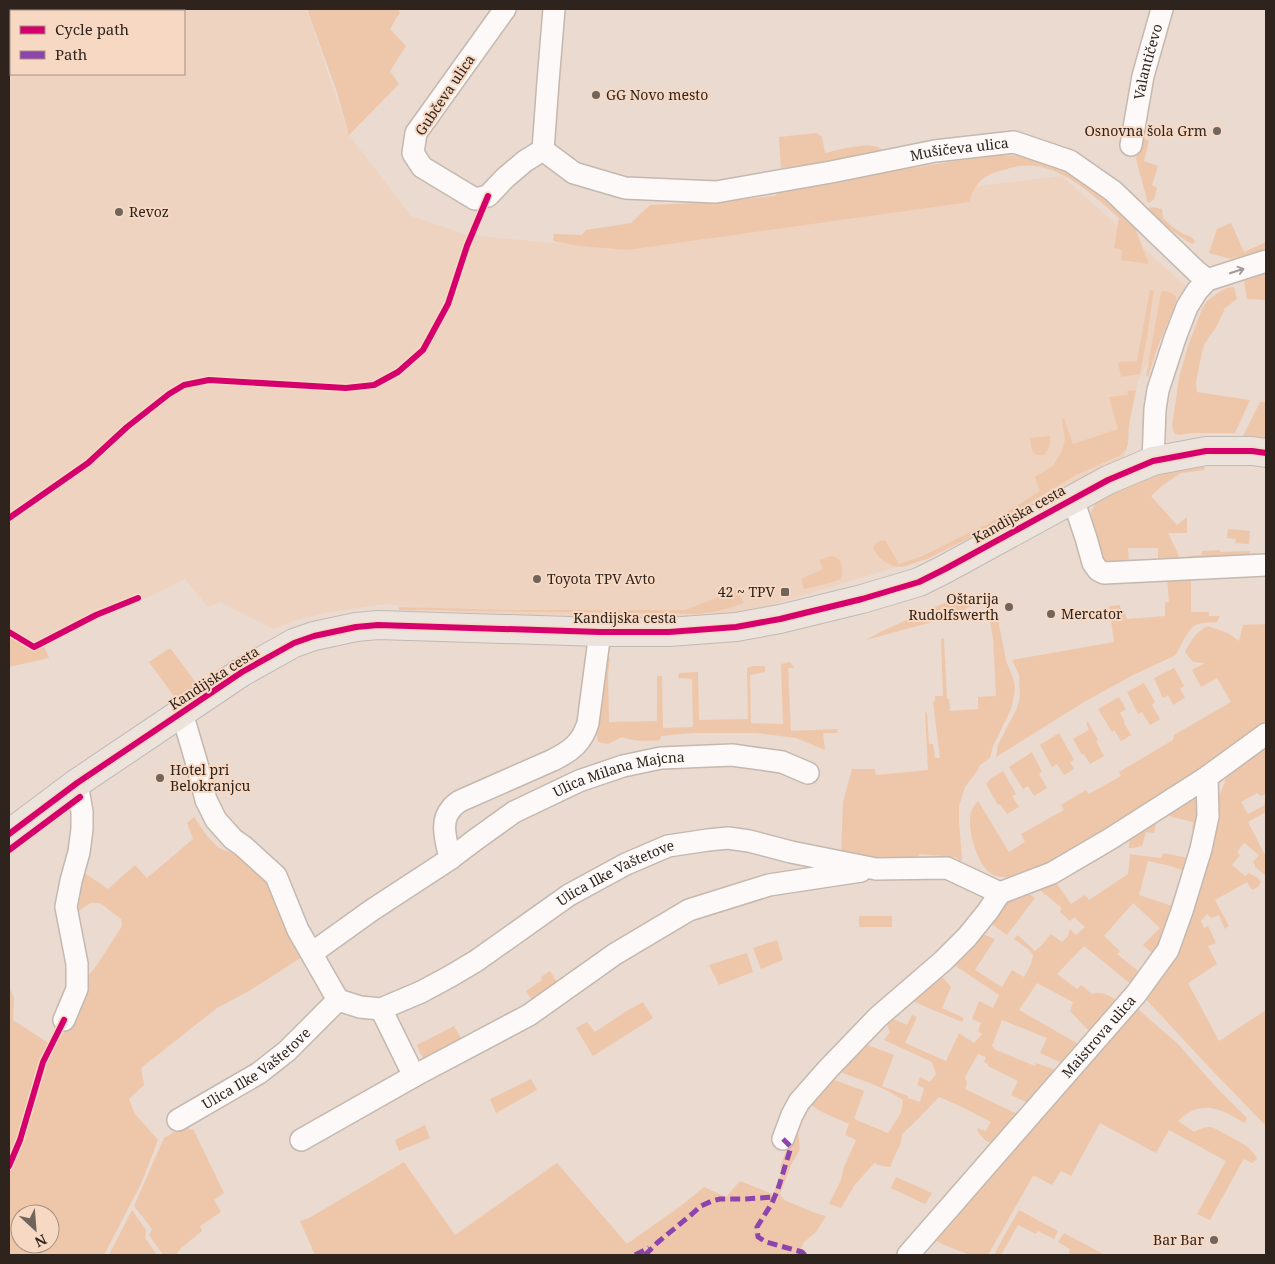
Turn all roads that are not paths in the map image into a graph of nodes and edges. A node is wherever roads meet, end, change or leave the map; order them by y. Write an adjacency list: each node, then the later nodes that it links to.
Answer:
1 (505, 9): 5 (street, Gubčeva ulica)
2 (554, 9): 5 (street)
3 (1162, 9): 4 (street, Valantičevo)
4 (1131, 145)
5 (543, 150): 7 (street, Mušičeva ulica)
6 (1266, 261): 7 (street, one-way to 6)
7 (1207, 280): 9 (street)
8 (1266, 453): 9 (main road, Kandijska cesta)
9 (1153, 461): 10 (main road, Kandijska cesta)
10 (1074, 498): 11 (street); 12 (main road, Kandijska cesta)
11 (1266, 565)
12 (600, 632): 13 (main road, Kandijska cesta); 19 (street)
13 (182, 713): 17 (main road, Kandijska cesta); 22 (street)
14 (1266, 734): 16 (street)
15 (808, 772): 19 (street, Ulica Milana Majcna)
16 (1207, 777): 21 (street); 30 (street, Maistrova ulica)
17 (77, 783): 18 (main road, Kandijska cesta); 25 (street)
18 (9, 834)
19 (450, 859): 22 (street, Ulica Milana Majcna)
20 (876, 869): 21 (street, Ulica Ilke Vaštetove); 24 (street, Ulica Ilke Vaštetove); 26 (street, Ulica Ilke Vaštetove)
21 (1000, 893): 28 (street)
22 (312, 953): 23 (street)
23 (338, 1000): 24 (street); 27 (street, Ulica Ilke Vaštetove)
24 (381, 1009): 26 (street)
25 (64, 1020)
26 (414, 1076): 29 (street, Ulica Ilke Vaštetove)
27 (178, 1120)
28 (783, 1139)
29 (301, 1140)
30 (908, 1255)

